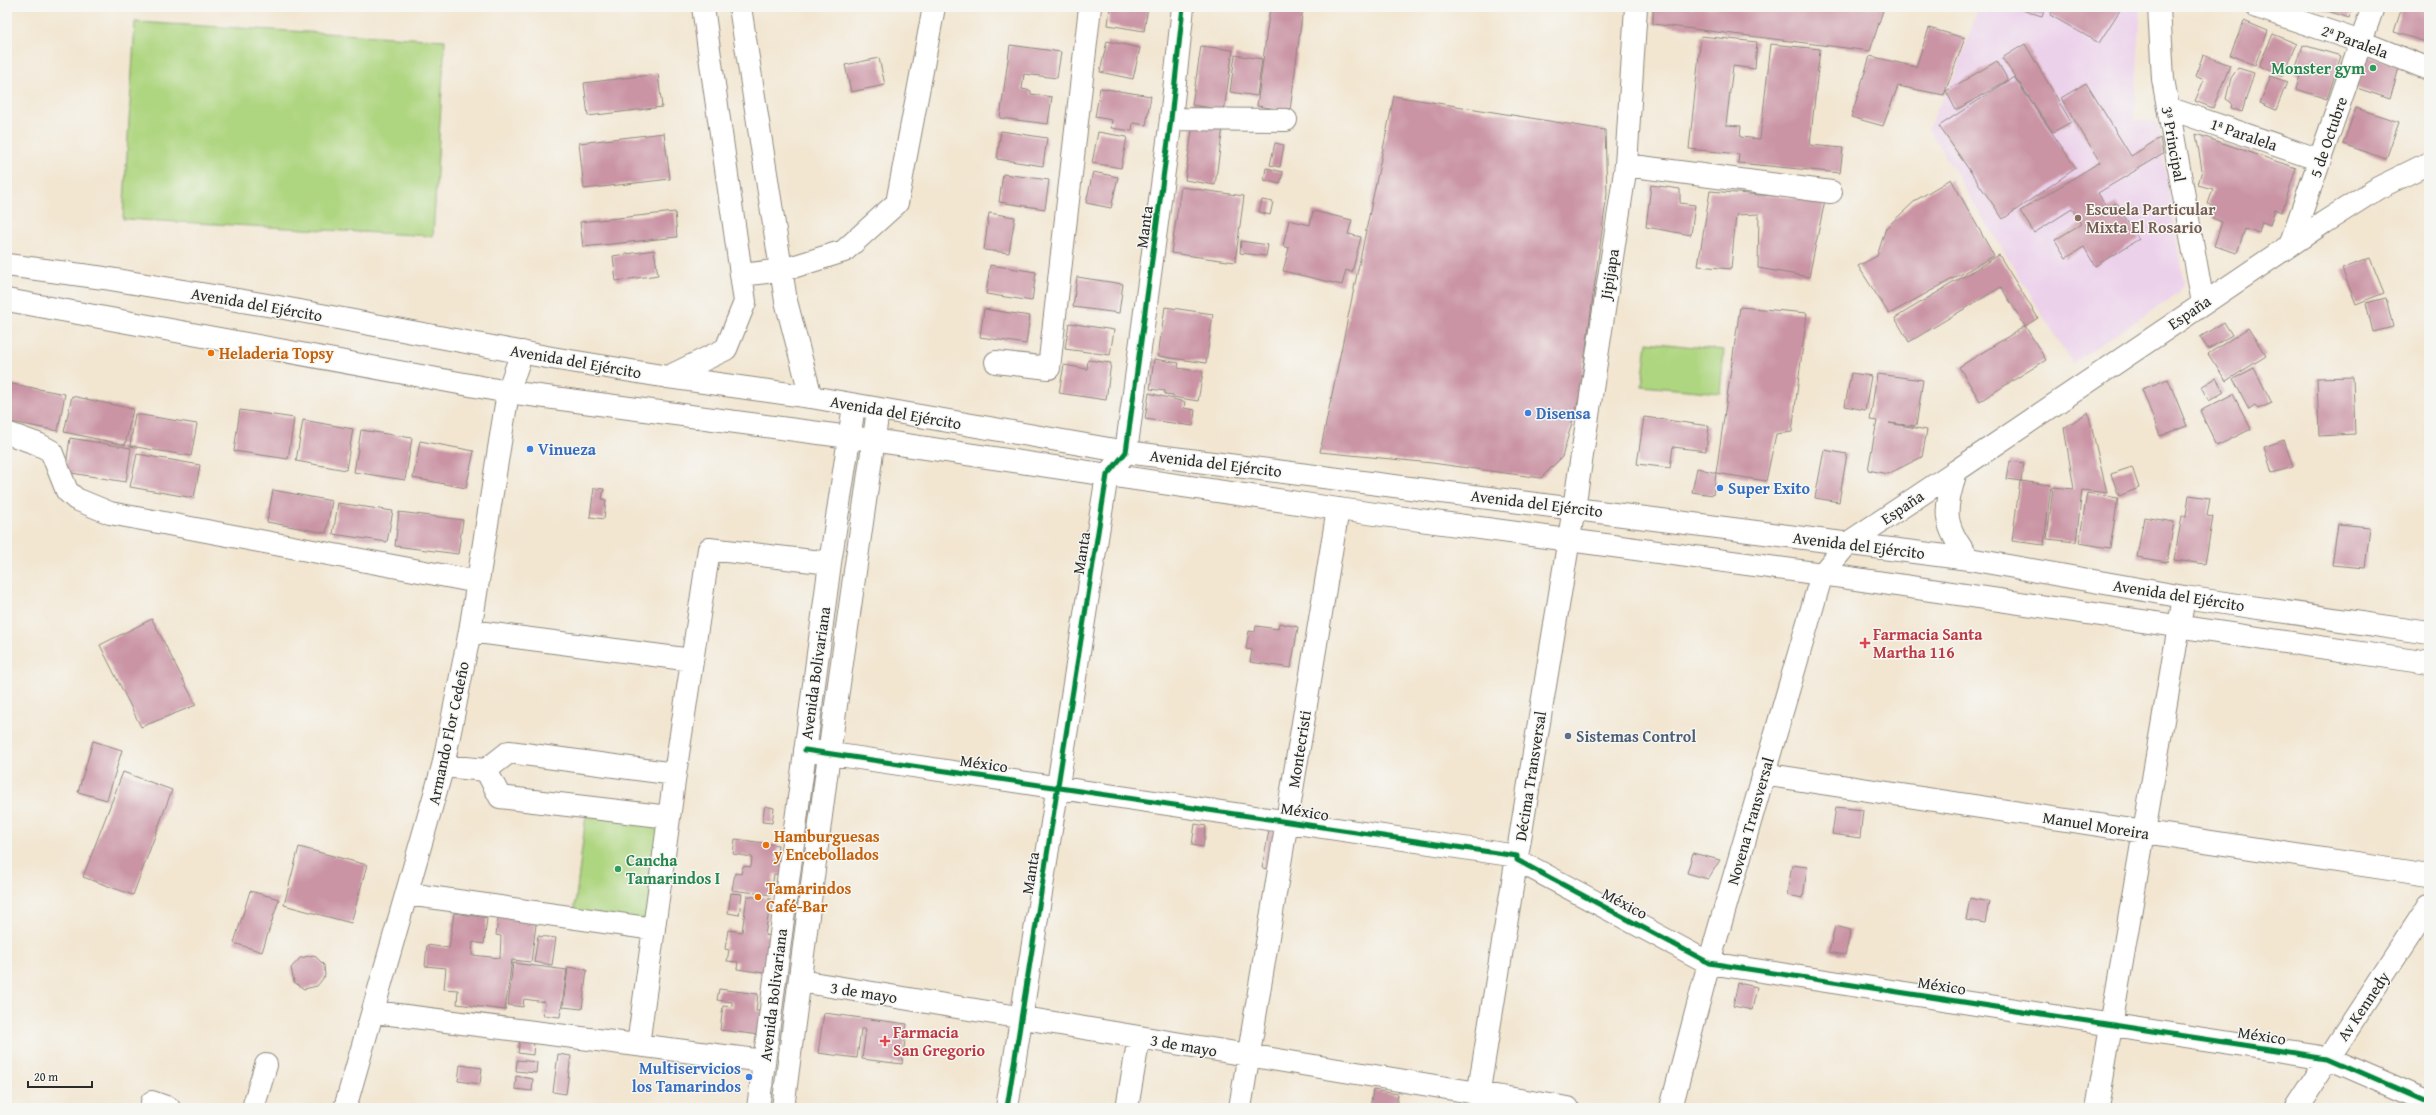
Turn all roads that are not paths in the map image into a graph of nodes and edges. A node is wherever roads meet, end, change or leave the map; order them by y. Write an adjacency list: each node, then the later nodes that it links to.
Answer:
1 (703, 7): 22 (street)
2 (740, 7): 21 (street)
3 (934, 7): 21 (street)
4 (1090, 7): 26 (street)
5 (1183, 7): 13 (street, Manta)
6 (1636, 7): 16 (street, Jipijapa)
7 (2159, 7): 12 (street, 3ª Principal)
8 (2257, 7): 10 (street, 2ª Paralela)
9 (2373, 7): 10 (street, 5 de Octubre)
10 (2360, 42): 11 (street, 2ª Paralela); 15 (street, 5 de Octubre)
11 (2429, 69)
12 (2168, 108): 15 (street, 1ª Paralela); 24 (street, 3ª Principal)
13 (1171, 119): 14 (street); 35 (street, Manta)
14 (1286, 120)
15 (2320, 160): 19 (street, 5 de Octubre)
16 (1626, 165): 18 (street); 38 (street, Jipijapa)
17 (2427, 169): 19 (street, España)
18 (1831, 192)
19 (2290, 245): 24 (street, España)
20 (7, 265): 25 (street, Avenida del Ejército)
21 (783, 270): 22 (street); 29 (street)
22 (742, 275): 27 (street)
23 (7, 300): 28 (street, Avenida del Ejército)
24 (2203, 303): 36 (street, España)
25 (522, 352): 27 (street, Avenida del Ejército); 28 (street, Armando Flor Cedeño)
26 (996, 362)
27 (668, 377): 29 (street, Avenida del Ejército)
28 (508, 392): 33 (street, Avenida del Ejército); 45 (street, Armando Flor Cedeño)
29 (810, 397): 30 (street, Avenida del Ejército)
30 (854, 406): 31 (street, Avenida del Ejército); 33 (street, Avenida Bolivariana)
31 (878, 410): 34 (street, Avenida Bolivariana); 35 (street, Avenida del Ejército)
32 (7, 433): 45 (street)
33 (848, 437): 34 (street, Avenida del Ejército); 43 (street, Avenida Bolivariana)
34 (872, 440): 37 (street, Avenida del Ejército); 53 (street, Avenida Bolivariana)
35 (1126, 452): 37 (street); 38 (street, Avenida del Ejército)
36 (1956, 471): 41 (street, España); 42 (street, España)
37 (1107, 475): 39 (street, Avenida del Ejército); 58 (street, Manta)
38 (1574, 508): 40 (street, Jipijapa); 41 (street, Avenida del Ejército)
39 (1338, 509): 40 (street, Avenida del Ejército); 60 (street, Montecristi)
40 (1569, 539): 44 (street, Avenida del Ejército); 62 (street, Décima Transversal)
41 (1848, 543): 42 (street, Avenida del Ejército); 44 (street, Novena Transversal)
42 (1969, 559): 46 (street, Avenida del Ejército)
43 (830, 563): 50 (street); 52 (street, Avenida Bolivariana)
44 (1822, 574): 47 (street, Avenida del Ejército); 57 (street, Novena Transversal)
45 (478, 582): 48 (street, Armando Flor Cedeño)
46 (2184, 597): 47 (street); 49 (street, Avenida del Ejército)
47 (2180, 627): 51 (street, Avenida del Ejército); 61 (street)
48 (470, 631): 50 (street); 54 (street, Armando Flor Cedeño)
49 (2429, 633)
50 (692, 660): 56 (street)
51 (2429, 663)
52 (805, 750): 53 (street, México); 77 (street, Avenida Bolivariana)
53 (829, 754): 58 (street, México); 69 (street, Avenida Bolivariana)
54 (443, 766): 55 (street); 64 (street, Armando Flor Cedeño)
55 (486, 770): 56 (street); 59 (street)
56 (675, 774): 59 (street)
57 (1763, 774): 61 (street, Manuel Moreira); 68 (street, Novena Transversal)
58 (1056, 787): 60 (street, México); 71 (street, Manta)
59 (669, 817): 66 (street)
60 (1287, 822): 62 (street, México); 75 (street, Montecristi)
61 (2143, 833): 63 (street, Manuel Moreira); 72 (street)
62 (1517, 858): 68 (street, México); 79 (street, Décima Transversal)
63 (2429, 875)
64 (408, 894): 66 (street); 70 (street, Armando Flor Cedeño)
65 (2429, 905): 67 (street, Av Kennedy)
66 (654, 928): 74 (street)
67 (2421, 936): 76 (street, Av Kennedy)
68 (1709, 963): 72 (street, México); 89 (street, Novena Transversal)
69 (800, 982): 71 (street, 3 de mayo); 84 (street, Avenida Bolivariana)
70 (374, 1012): 74 (street); 82 (street, Armando Flor Cedeño)
71 (1020, 1017): 73 (street, 3 de mayo); 85 (street, Manta)
72 (2110, 1024): 76 (street, México); 90 (street)
73 (1139, 1037): 75 (street, 3 de mayo); 86 (street)
74 (638, 1045): 77 (street)
75 (1248, 1057): 79 (street, 3 de mayo); 87 (street, Montecristi)
76 (2328, 1058): 80 (street, México); 91 (street, Av Kennedy)
77 (764, 1061): 83 (street, Avenida Bolivariana)
78 (266, 1065): 81 (street)
79 (1477, 1101): 88 (street, 3 de mayo)
80 (2429, 1102)
81 (253, 1108)
82 (345, 1108)
83 (758, 1108)
84 (784, 1108)
85 (1007, 1108)
86 (1127, 1108)
87 (1240, 1108)
88 (1568, 1108)
89 (1671, 1108)
90 (2097, 1108)
91 (2296, 1108)

